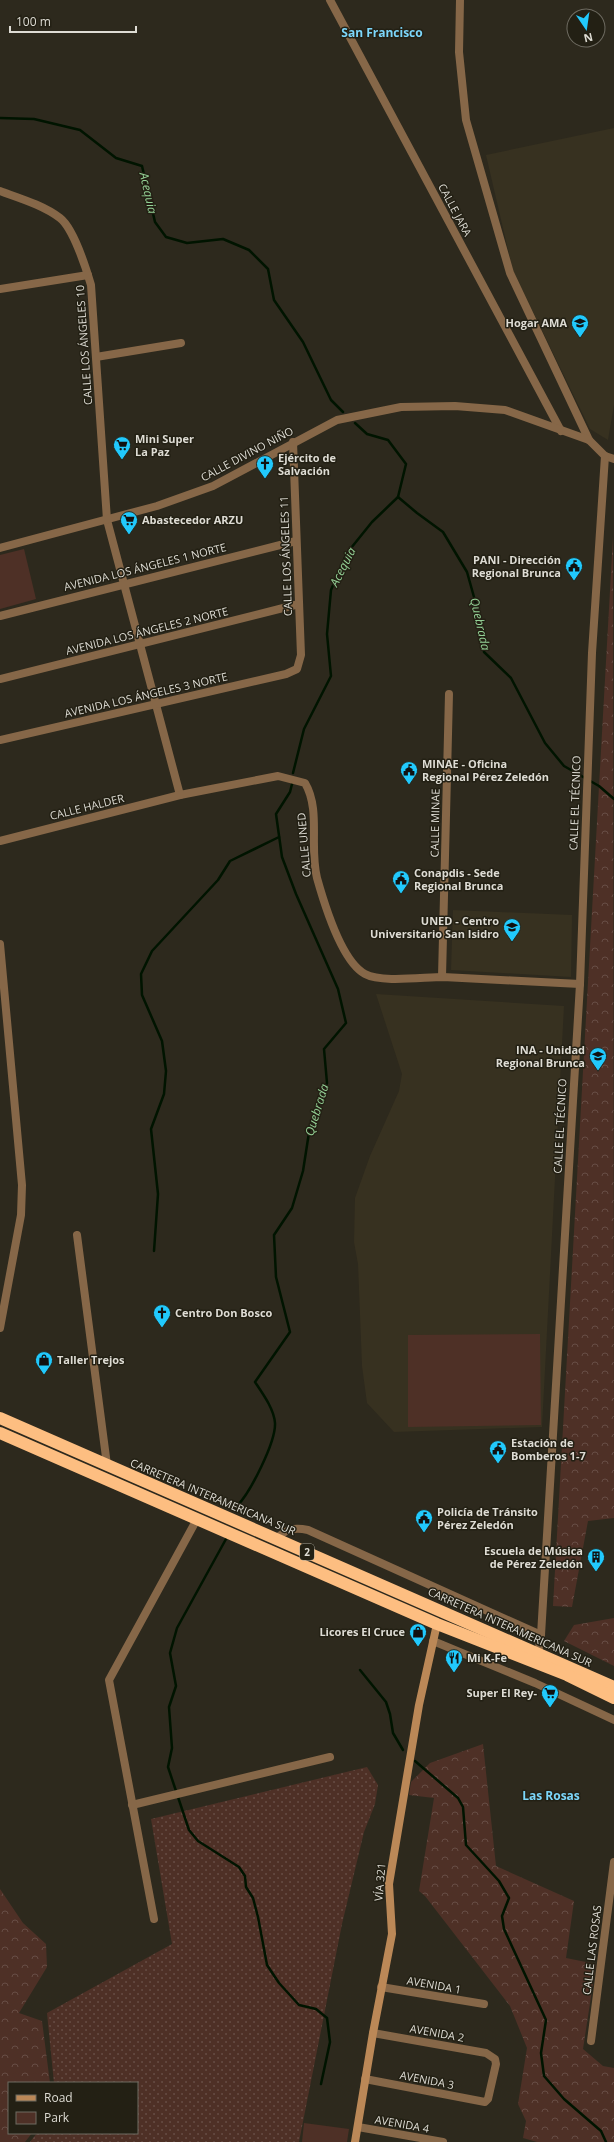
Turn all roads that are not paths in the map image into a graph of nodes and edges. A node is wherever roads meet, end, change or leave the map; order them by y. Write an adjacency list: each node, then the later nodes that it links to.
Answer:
1 (330, 0): 8 (street, CALLE JARA)
2 (460, 0): 9 (street)
3 (0, 191): 4 (street, CALLE LOS ÁNGELES 10)
4 (88, 276): 5 (street); 7 (street, CALLE LOS ÁNGELES 10)
5 (0, 289)
6 (181, 343): 7 (street)
7 (96, 357): 13 (street, CALLE LOS ÁNGELES 10)
8 (561, 431): 9 (street, CALLE DIVINO NIÑO); 10 (street, CALLE DIVINO NIÑO)
9 (589, 440): 11 (street, CALLE DIVINO NIÑO)
10 (293, 442): 13 (street, CALLE DIVINO NIÑO); 14 (street, CALLE LOS ÁNGELES 11)
11 (605, 456): 12 (street, CALLE DIVINO NIÑO); 29 (street, CALLE EL TÉCNICO)
12 (614, 459)
13 (107, 520): 15 (street, CALLE DIVINO NIÑO); 16 (street, CALLE LOS ÁNGELES 10)
14 (296, 541): 16 (street, AVENIDA LOS ÁNGELES 1 NORTE); 17 (street, CALLE LOS ÁNGELES 11)
15 (0, 548)
16 (124, 584): 18 (street, AVENIDA LOS ÁNGELES 1 NORTE); 19 (street, CALLE LOS ÁNGELES 10)
17 (299, 604): 19 (street, AVENIDA LOS ÁNGELES 2 NORTE); 20 (street, CALLE LOS ÁNGELES 11)
18 (0, 616)
19 (140, 644): 21 (street, AVENIDA LOS ÁNGELES 2 NORTE); 23 (street, CALLE LOS ÁNGELES 10)
20 (297, 669): 23 (street, AVENIDA LOS ÁNGELES 3 NORTE)
21 (0, 679)
22 (449, 694): 28 (street, CALLE MINAE)
23 (156, 703): 24 (street, AVENIDA LOS ÁNGELES 3 NORTE); 25 (street, CALLE LOS ÁNGELES 10)
24 (0, 740)
25 (180, 795): 26 (street, CALLE HALDER); 28 (street, CALLE UNED)
26 (0, 841)
27 (0, 944): 31 (street)
28 (442, 977): 29 (street, CALLE UNED)
29 (580, 984): 39 (street, CALLE EL TÉCNICO)
30 (78, 1235): 34 (street)
31 (0, 1328)
32 (0, 1418): 34 (highway, CARRETERA INTERAMERICANA SUR / 2)
33 (0, 1433): 35 (highway, CARRETERA INTERAMERICANA SUR / 2)
34 (107, 1465): 36 (highway, CARRETERA INTERAMERICANA SUR / 2)
35 (197, 1518): 38 (highway, CARRETERA INTERAMERICANA SUR / 2); 48 (street)
36 (277, 1538): 37 (highway, CARRETERA INTERAMERICANA SUR / 2); 39 (street)
37 (405, 1595): 38 (highway); 40 (highway, CARRETERA INTERAMERICANA SUR / 2)
38 (437, 1624): 40 (highway, CARRETERA INTERAMERICANA SUR / 2); 41 (street, VÍA 321)
39 (542, 1635): 42 (street, CALLE EL TÉCNICO)
40 (493, 1640): 42 (highway, CARRETERA INTERAMERICANA SUR / 2); 43 (highway, CARRETERA INTERAMERICANA SUR / 2)
41 (433, 1641): 46 (street); 51 (street, VÍA 321)
42 (538, 1654): 43 (highway); 44 (highway, CARRETERA INTERAMERICANA SUR / 2)
43 (567, 1675): 45 (highway, CARRETERA INTERAMERICANA SUR / 2)
44 (614, 1688)
45 (614, 1698)
46 (614, 1720)
47 (330, 1757): 48 (street)
48 (132, 1805): 50 (street)
49 (614, 1862): 54 (street, CALLE LAS ROSAS)
50 (154, 1919)
51 (381, 1987): 52 (street, AVENIDA 1); 53 (street, VÍA 321)
52 (484, 2004)
53 (373, 2033): 55 (street, VÍA 321); 56 (street, AVENIDA 2)
54 (591, 2041)
55 (365, 2079): 56 (street, AVENIDA 3); 57 (street, VÍA 321)
56 (485, 2102)
57 (358, 2127): 58 (street, VÍA 321); 59 (street, AVENIDA 4)
58 (355, 2142)
59 (443, 2142)

